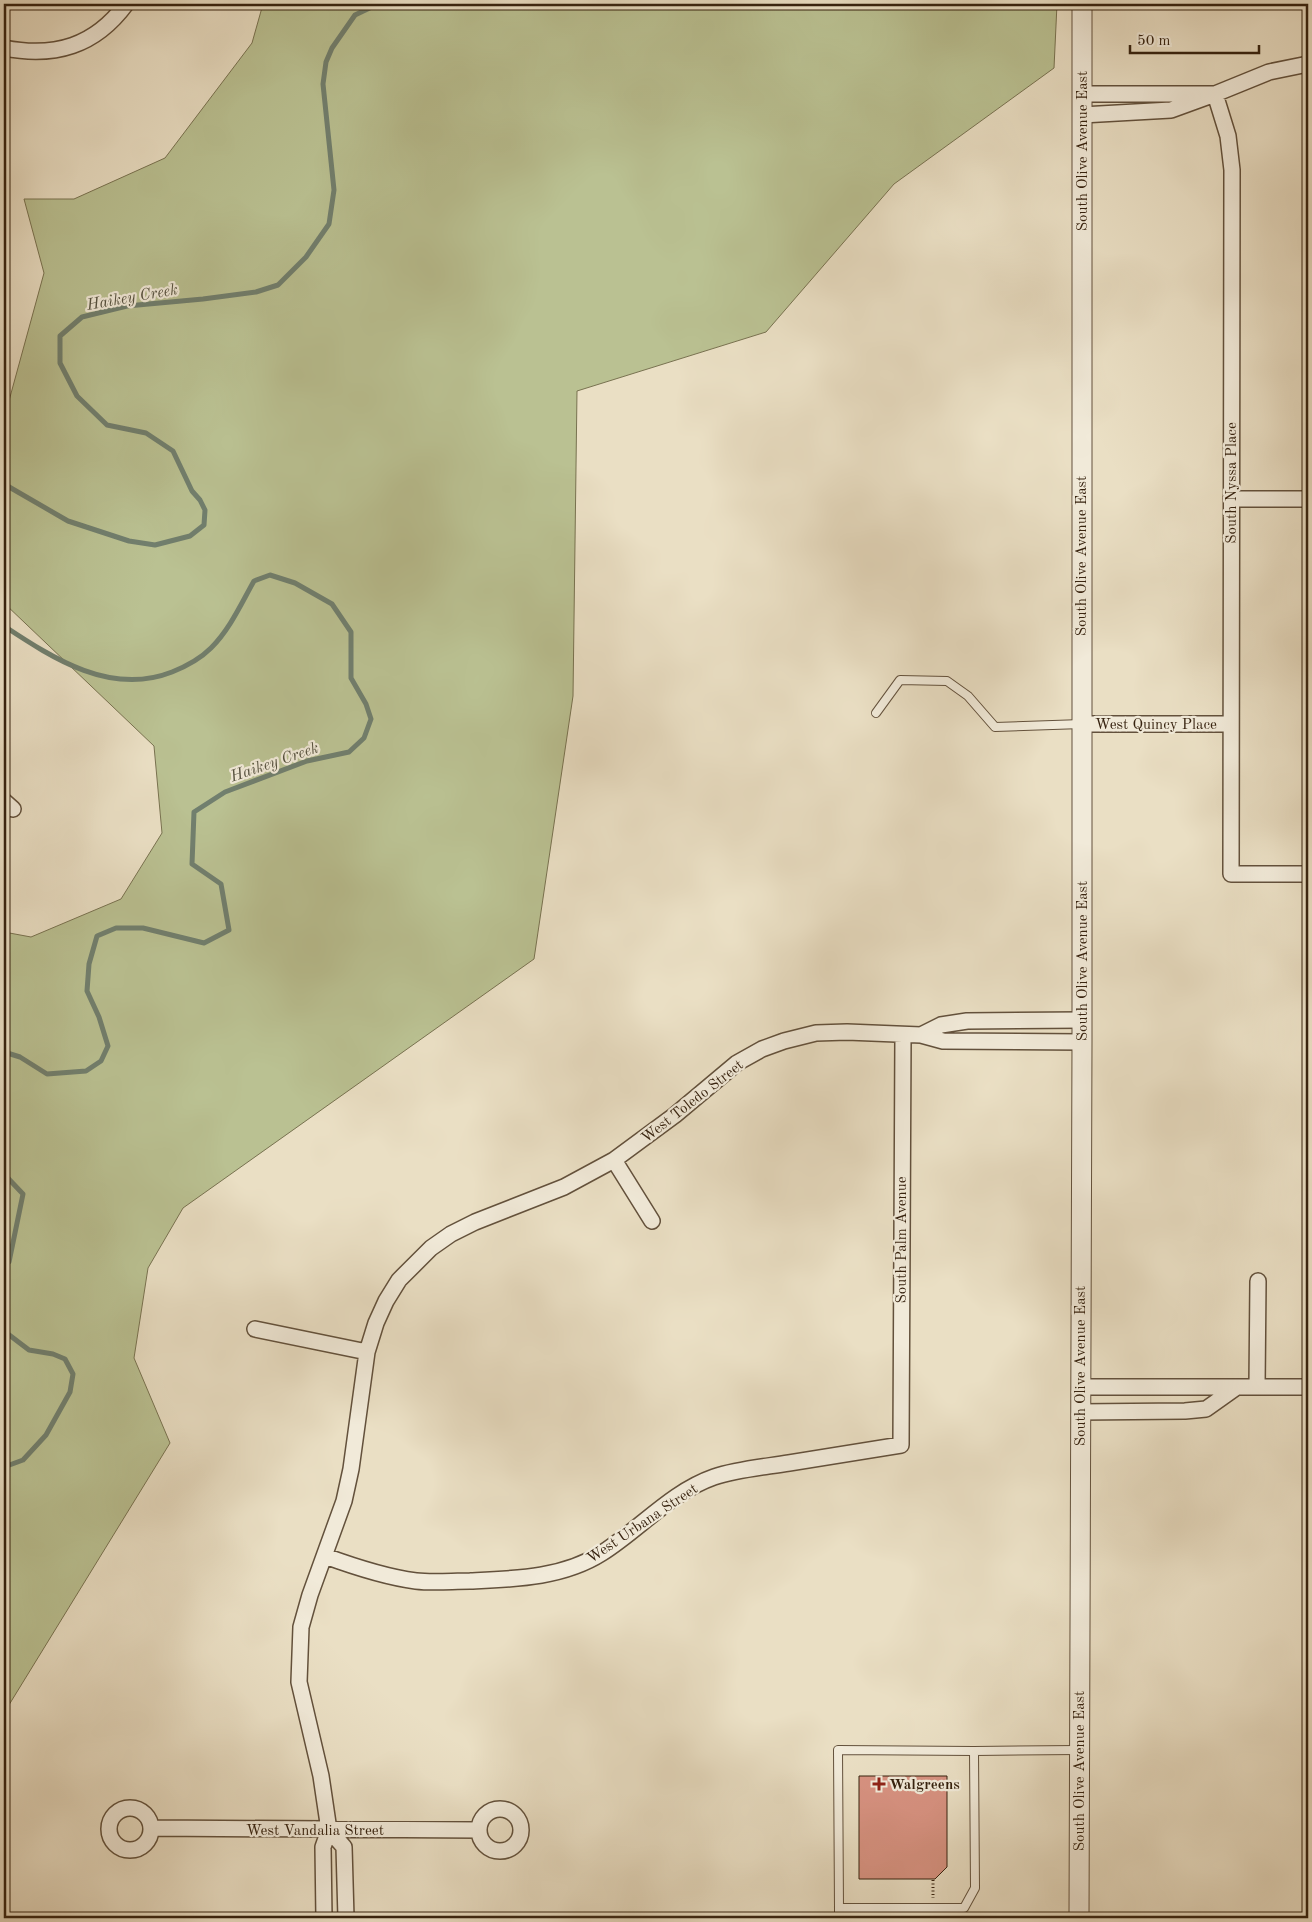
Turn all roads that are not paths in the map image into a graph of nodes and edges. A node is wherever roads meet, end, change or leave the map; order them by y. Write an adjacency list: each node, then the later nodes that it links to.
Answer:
1 (126, 4): 3 (street)
2 (1082, 4): 5 (street, South Olive Avenue East)
3 (4, 48)
4 (1308, 64): 6 (street)
5 (1082, 94): 6 (street); 7 (street, South Olive Avenue East)
6 (1215, 94): 7 (street); 9 (street, South Nyssa Place)
7 (1082, 114): 11 (street, South Olive Avenue East)
8 (1308, 499): 9 (street)
9 (1231, 500): 12 (street, South Nyssa Place)
10 (876, 713): 11 (lane)
11 (1082, 724): 12 (street, West Quincy Place); 14 (street, South Olive Avenue East)
12 (1231, 724): 13 (street, South Nyssa Place)
13 (1308, 874)
14 (1082, 1020): 16 (street, West Toledo Street); 17 (street, South Olive Avenue East)
15 (902, 1035): 16 (street, West Toledo Street); 18 (street, West Toledo Street); 28 (street, South Palm Avenue)
16 (921, 1035): 17 (street, West Toledo Street)
17 (1082, 1042): 24 (street, South Olive Avenue East)
18 (614, 1160): 19 (street); 22 (street, West Toledo Street)
19 (652, 1221)
20 (1258, 1281): 23 (street)
21 (255, 1329): 22 (street)
22 (367, 1352): 29 (street, West Toledo Street)
23 (1257, 1386): 25 (street); 26 (street)
24 (1080, 1387): 25 (street); 27 (street, South Olive Avenue East)
25 (1237, 1387): 27 (street)
26 (1308, 1387)
27 (1080, 1412): 30 (street, South Olive Avenue East)
28 (901, 1445): 29 (street, West Urbana Street)
29 (325, 1556): 33 (street, West Toledo Street)
30 (1079, 1750): 31 (lane); 39 (street, South Olive Avenue East)
31 (974, 1751): 35 (lane); 35 (lane)
32 (152, 1828): 33 (street, West Vandalia Street)
33 (329, 1830): 34 (street, West Vandalia Street); 36 (street); 37 (street)
34 (479, 1830)
35 (839, 1908): 38 (lane)
36 (324, 1918)
37 (346, 1918)
38 (839, 1918)
39 (1079, 1918)

